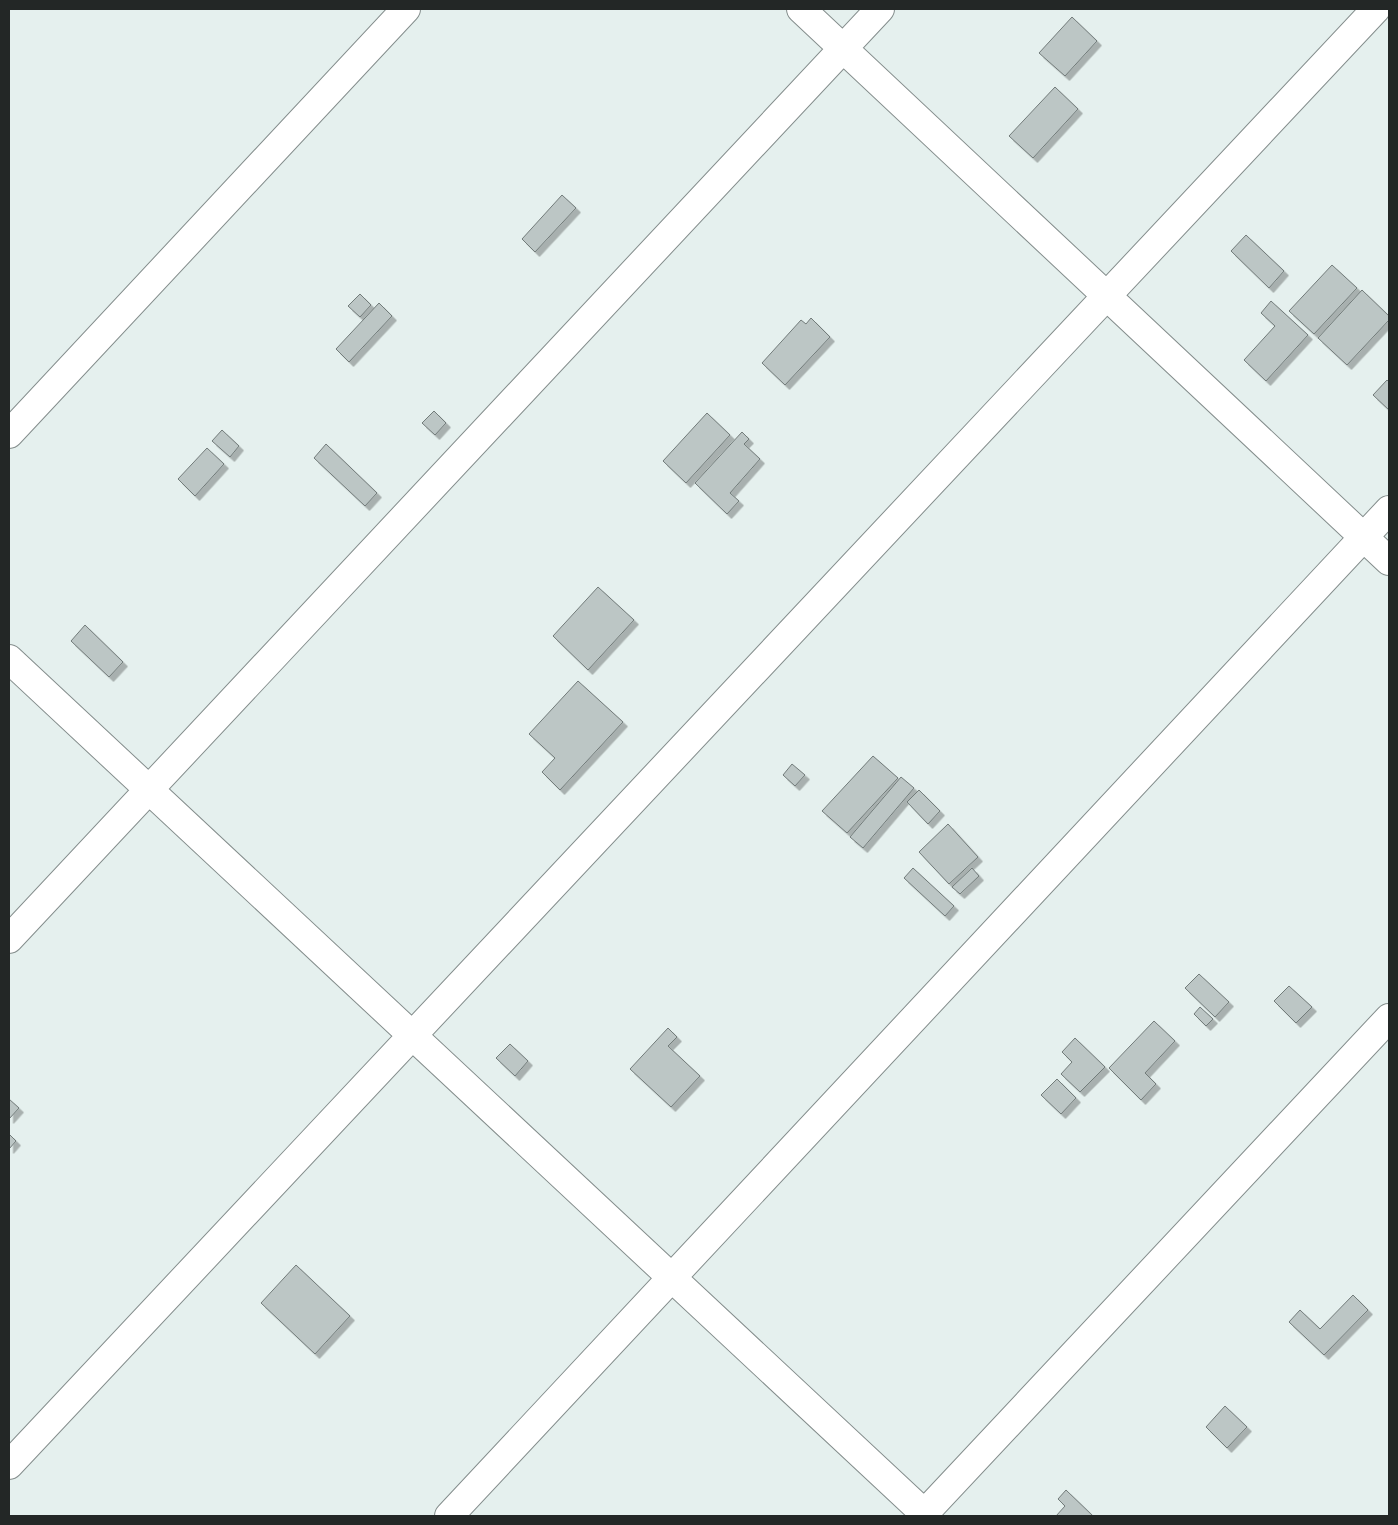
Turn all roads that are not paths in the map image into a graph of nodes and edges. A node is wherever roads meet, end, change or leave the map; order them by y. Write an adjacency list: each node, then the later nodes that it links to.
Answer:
1 (406, 9): 7 (street)
2 (801, 9): 5 (street)
3 (880, 9): 5 (street)
4 (1376, 9): 6 (street)
5 (843, 48): 6 (street); 12 (street)
6 (1107, 296): 9 (street); 15 (street)
7 (9, 434)
8 (1389, 510): 9 (street)
9 (1364, 537): 10 (street); 16 (street)
10 (1389, 561)
11 (9, 659): 12 (street)
12 (149, 789): 13 (street); 15 (street)
13 (9, 939)
14 (1389, 1018): 18 (street)
15 (412, 1036): 16 (street); 17 (street)
16 (672, 1278): 18 (street); 19 (street)
17 (9, 1465)
18 (924, 1515)
19 (449, 1516)

